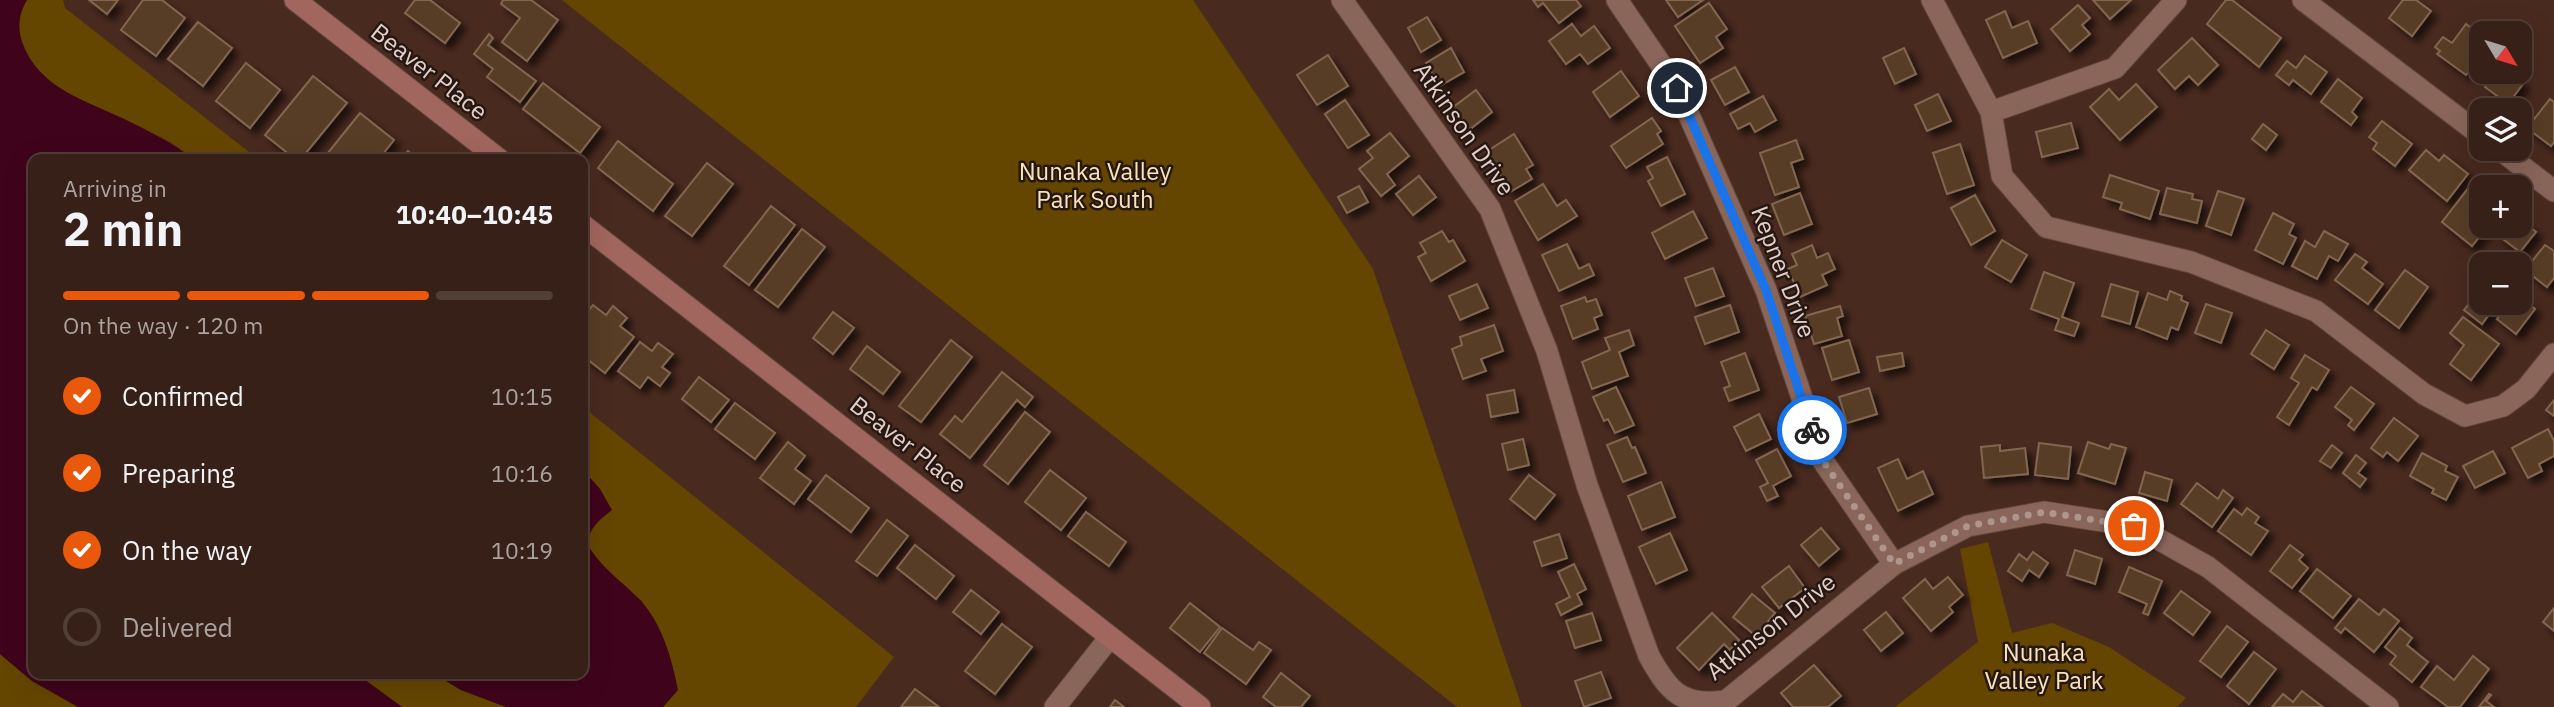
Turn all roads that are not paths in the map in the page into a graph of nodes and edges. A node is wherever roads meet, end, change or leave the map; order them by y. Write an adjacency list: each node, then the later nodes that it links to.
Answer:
1 (295, 0): 9 (street, Beaver Place)
2 (1342, 0): 14 (street, Atkinson Drive)
3 (1617, 0): 14 (street, Kepner Drive)
4 (1931, 0): 7 (street)
5 (2176, 0): 7 (street)
6 (2303, 0): 8 (street)
7 (1990, 112): 13 (street)
8 (2469, 126)
9 (493, 154)
10 (2515, 161): 11 (street)
11 (2554, 191)
12 (588, 229): 15 (street, Beaver Place)
13 (2554, 354)
14 (1894, 564): 18 (street, Atkinson Drive)
15 (1110, 637): 16 (street); 17 (street, Beaver Place)
16 (1055, 707)
17 (1200, 707)
18 (2388, 707)

